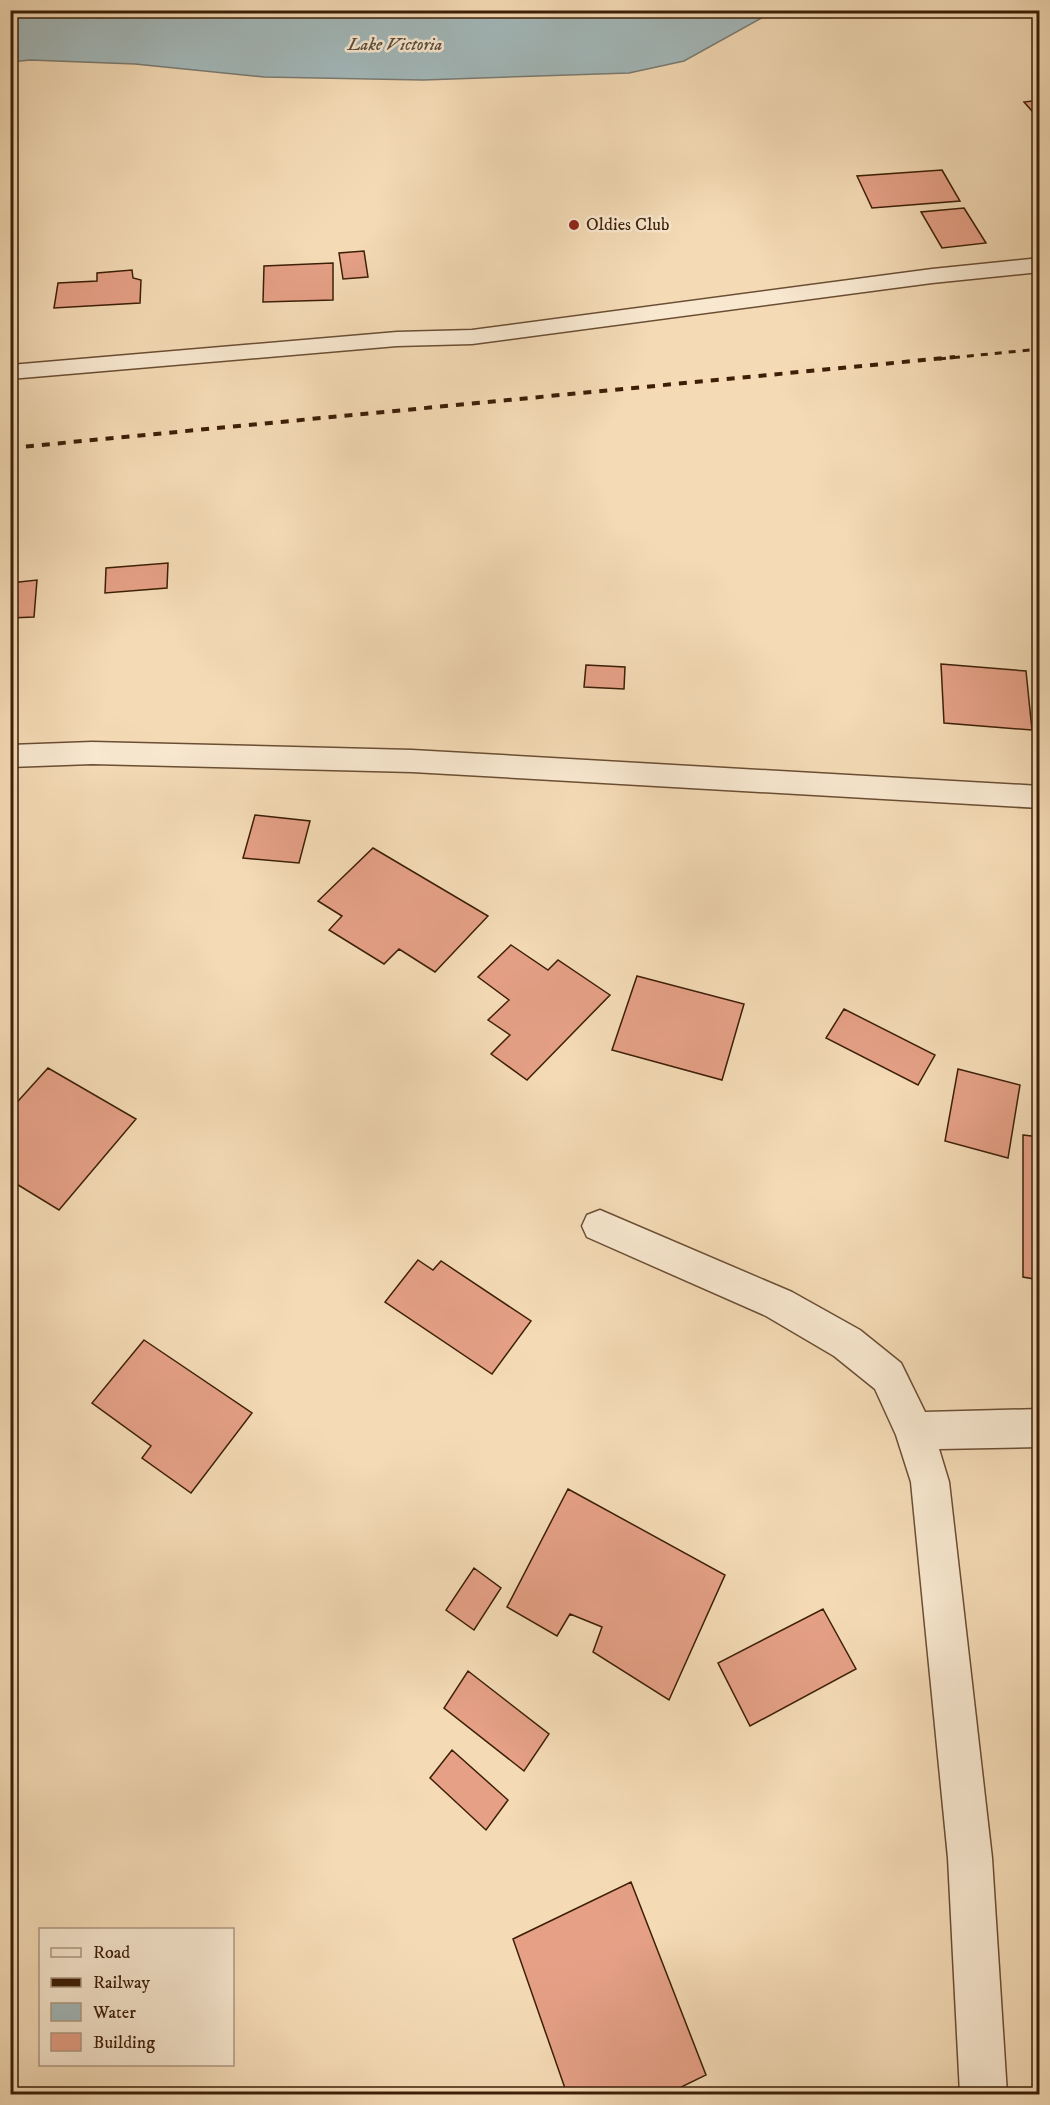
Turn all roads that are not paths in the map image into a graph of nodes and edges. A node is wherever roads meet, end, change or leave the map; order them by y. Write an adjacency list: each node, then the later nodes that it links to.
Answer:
1 (1040, 265): 2 (street)
2 (10, 372)
3 (10, 756): 4 (street)
4 (1040, 797)
5 (600, 1226): 7 (street)
6 (1040, 1428): 7 (street)
7 (914, 1431): 8 (street)
8 (984, 2094)

